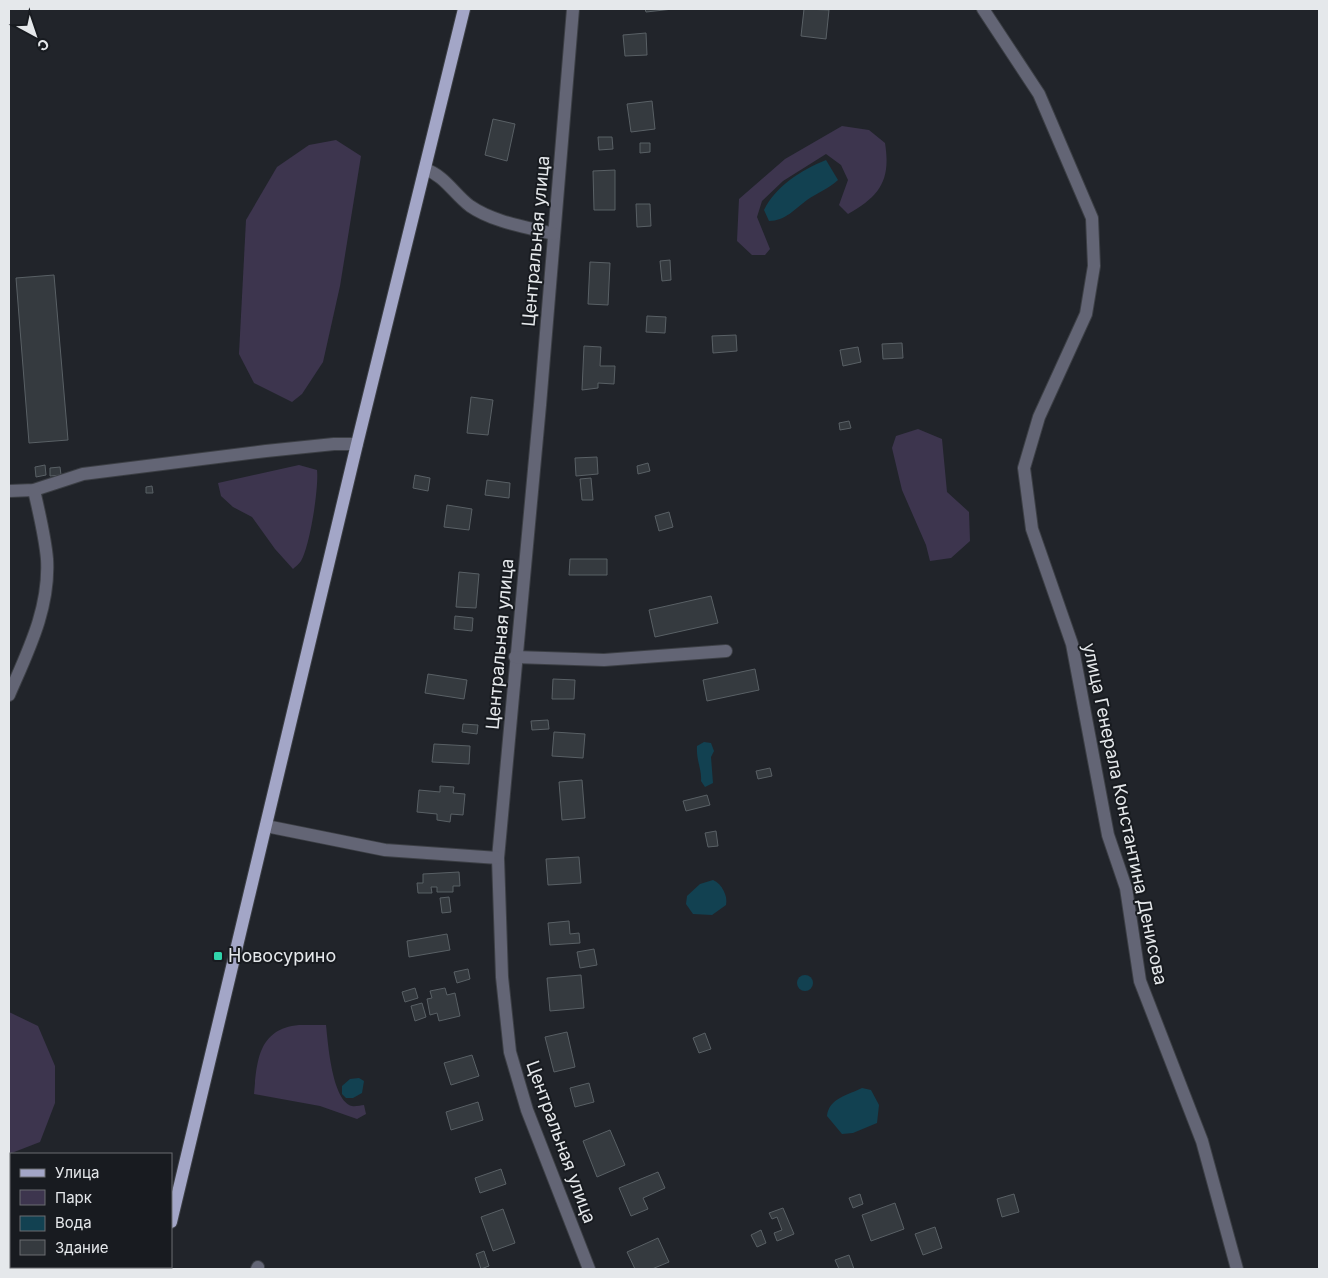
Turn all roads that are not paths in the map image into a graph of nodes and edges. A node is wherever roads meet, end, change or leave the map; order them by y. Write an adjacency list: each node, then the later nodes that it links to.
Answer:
1 (464, 9): 4 (main road)
2 (573, 9): 5 (street, Центральная улица)
3 (983, 9): 16 (street, улица Генерала Константина Денисова)
4 (426, 170): 5 (street); 6 (main road)
5 (554, 234): 10 (street, Центральная улица)
6 (357, 444): 8 (street); 12 (main road)
7 (9, 490): 8 (street)
8 (34, 490): 11 (street)
9 (726, 651): 10 (street)
10 (515, 657): 13 (street, Центральная улица)
11 (9, 695)
12 (266, 826): 13 (street); 14 (main road)
13 (498, 858): 15 (street, Центральная улица)
14 (172, 1218)
15 (589, 1269)
16 (1237, 1269)

